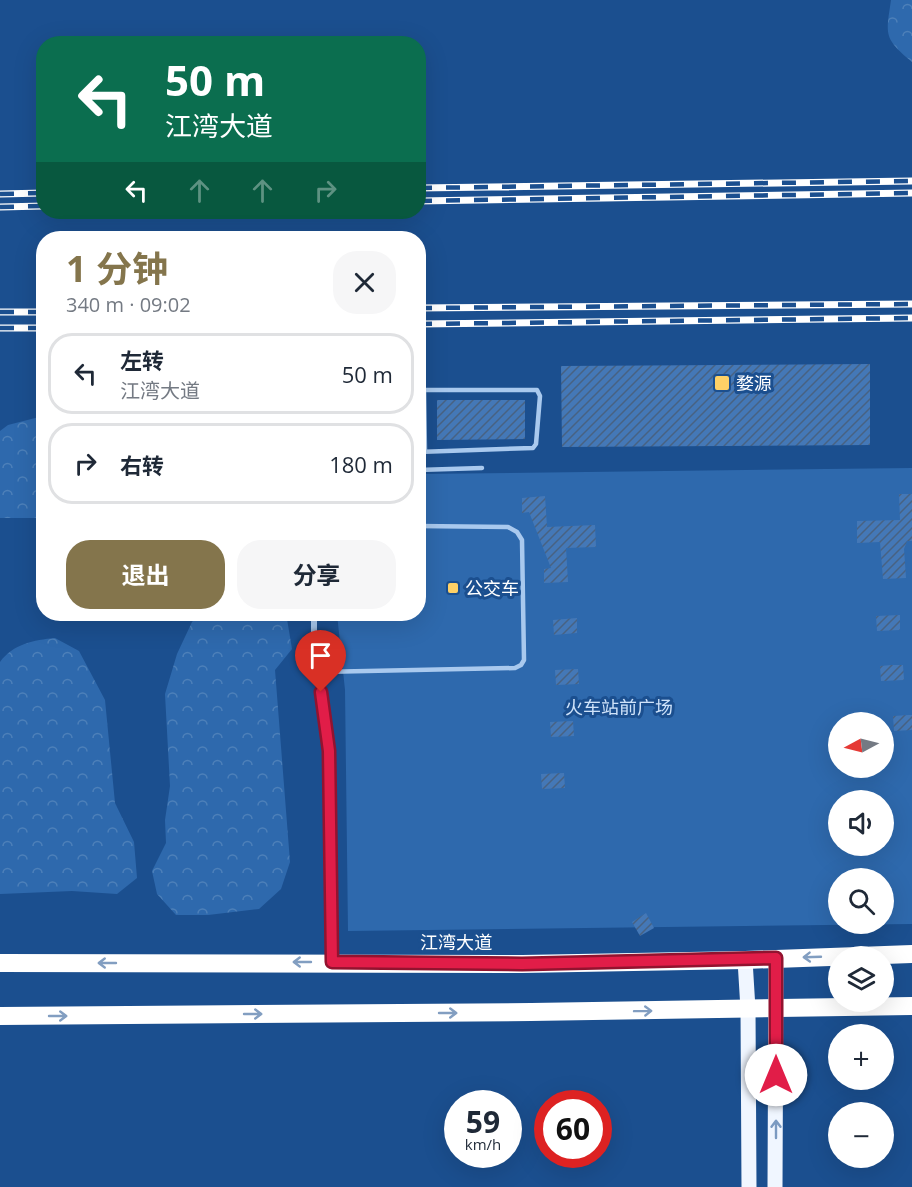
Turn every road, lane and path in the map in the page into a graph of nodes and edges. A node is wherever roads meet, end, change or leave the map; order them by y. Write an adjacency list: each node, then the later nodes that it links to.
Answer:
1 (426, 390): 2 (lane)
2 (426, 452)
3 (482, 468): 4 (lane)
4 (426, 470)
5 (426, 526): 7 (lane)
6 (314, 621): 7 (street)
7 (319, 672): 11 (street)
8 (912, 954): 9 (highway, 江湾大道, one-way to 9)
9 (776, 958): 10 (highway, 江湾大道); 15 (main road)
10 (745, 960): 11 (highway, 江湾大道); 14 (main road)
11 (332, 962): 12 (highway, 江湾大道, one-way to 12)
12 (0, 963)
13 (912, 1006): 15 (highway)
14 (748, 1009): 15 (highway); 16 (highway, one-way to 14); 17 (main road)
15 (776, 1009): 18 (main road, one-way to 15)
16 (0, 1016)
17 (749, 1187)
18 (775, 1187)

